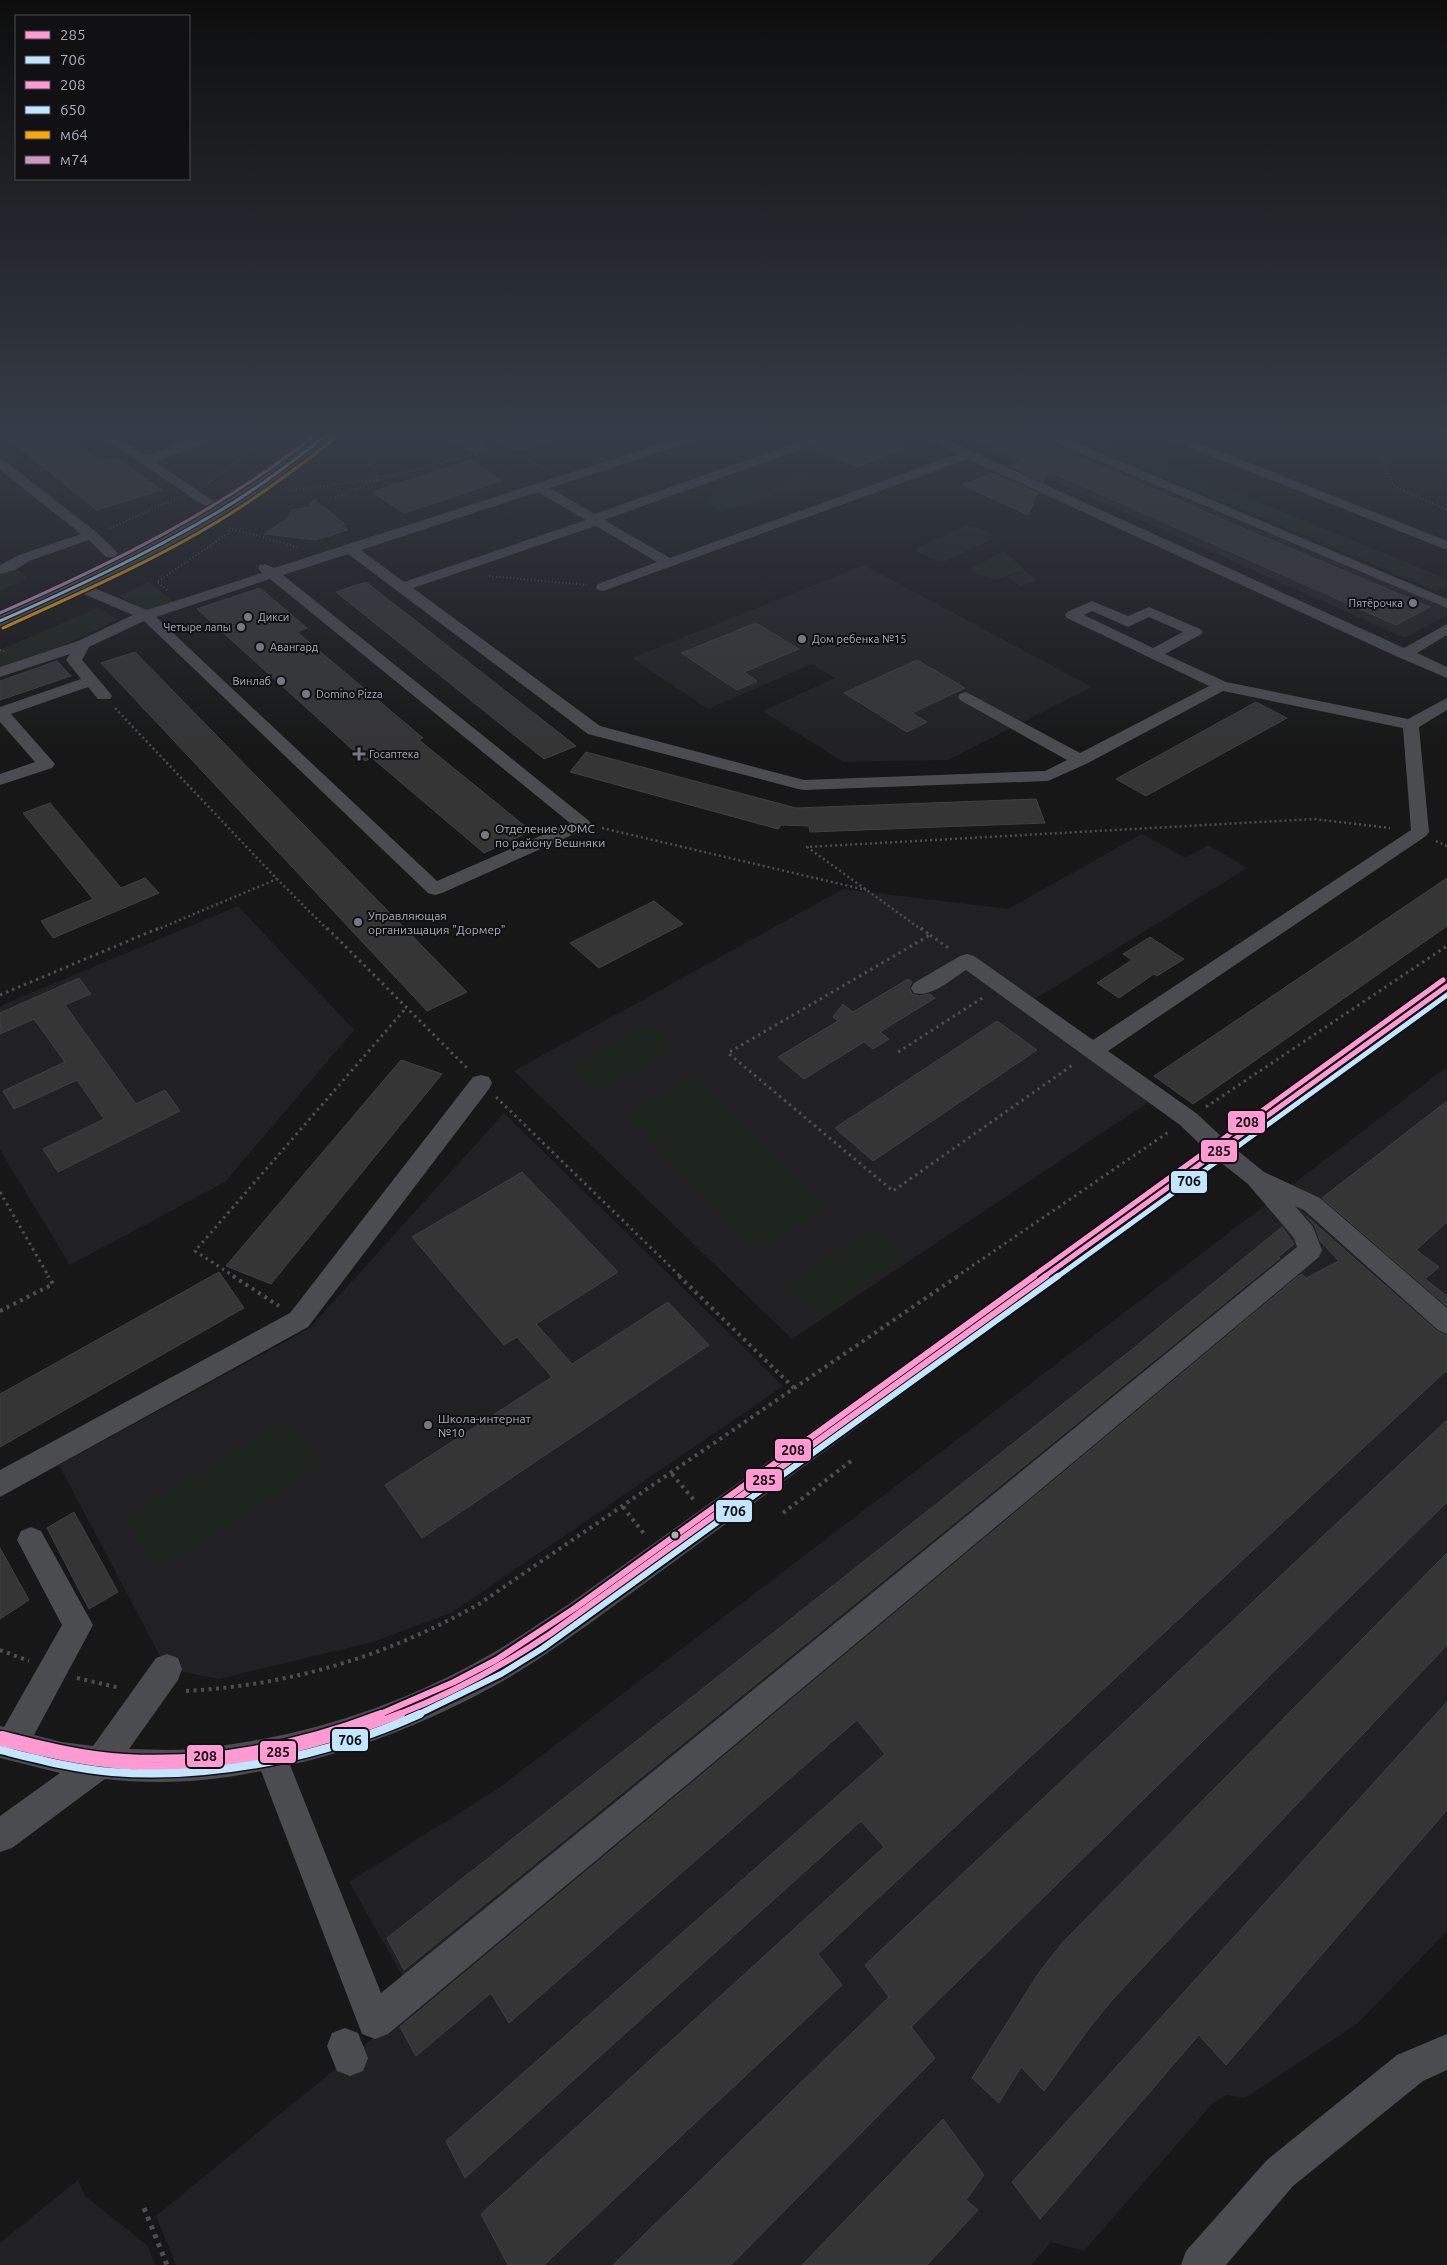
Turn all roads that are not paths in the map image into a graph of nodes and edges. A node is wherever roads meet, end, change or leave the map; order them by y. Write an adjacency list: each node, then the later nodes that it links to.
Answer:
1 (80, 539): 16 (street)
2 (95, 539): 14 (street)
3 (140, 539): 14 (main road)
4 (173, 539): 18 (main road)
5 (382, 539): 13 (street)
6 (542, 539): 20 (street)
7 (626, 539): 15 (street)
8 (737, 539): 15 (street)
9 (1153, 539): 30 (street)
10 (1293, 539): 22 (street)
11 (1429, 539): 12 (street)
12 (1447, 546)
13 (351, 549): 17 (street); 20 (street)
14 (111, 554): 21 (main road)
15 (668, 564): 19 (street)
16 (0, 570)
17 (269, 571): 23 (street); 23 (street)
18 (77, 586): 23 (street); 24 (main road)
19 (603, 587)
20 (403, 588): 40 (street)
21 (0, 604)
22 (1447, 604)
23 (146, 615): 28 (street)
24 (0, 621)
25 (1128, 622): 27 (street); 27 (street); 29 (street)
26 (1447, 629): 30 (street)
27 (1108, 632): 29 (street)
28 (83, 644): 31 (street); 33 (street)
29 (1154, 654): 34 (street)
30 (1404, 654): 32 (street)
31 (0, 672)
32 (1447, 674)
33 (91, 681): 35 (street); 38 (street)
34 (1221, 686): 39 (street); 40 (street)
35 (104, 696)
36 (966, 696): 40 (street)
37 (1447, 703): 39 (street)
38 (0, 712): 41 (street)
39 (1411, 725): 44 (street)
40 (1080, 760)
41 (0, 780)
42 (1447, 986): 46 (street)
43 (921, 988): 46 (street)
44 (1100, 1046)
45 (481, 1083): 49 (street)
46 (1220, 1150): 47 (street); 53 (street)
47 (1256, 1178): 48 (street); 53 (street)
48 (1447, 1323)
49 (0, 1484)
50 (31, 1540): 52 (street)
51 (159, 1680): 54 (street)
52 (5, 1744): 54 (street)
53 (270, 1755): 54 (street)
54 (100, 1763): 55 (street)
55 (0, 1836)
56 (1447, 2052): 57 (street)
57 (1200, 2265)

